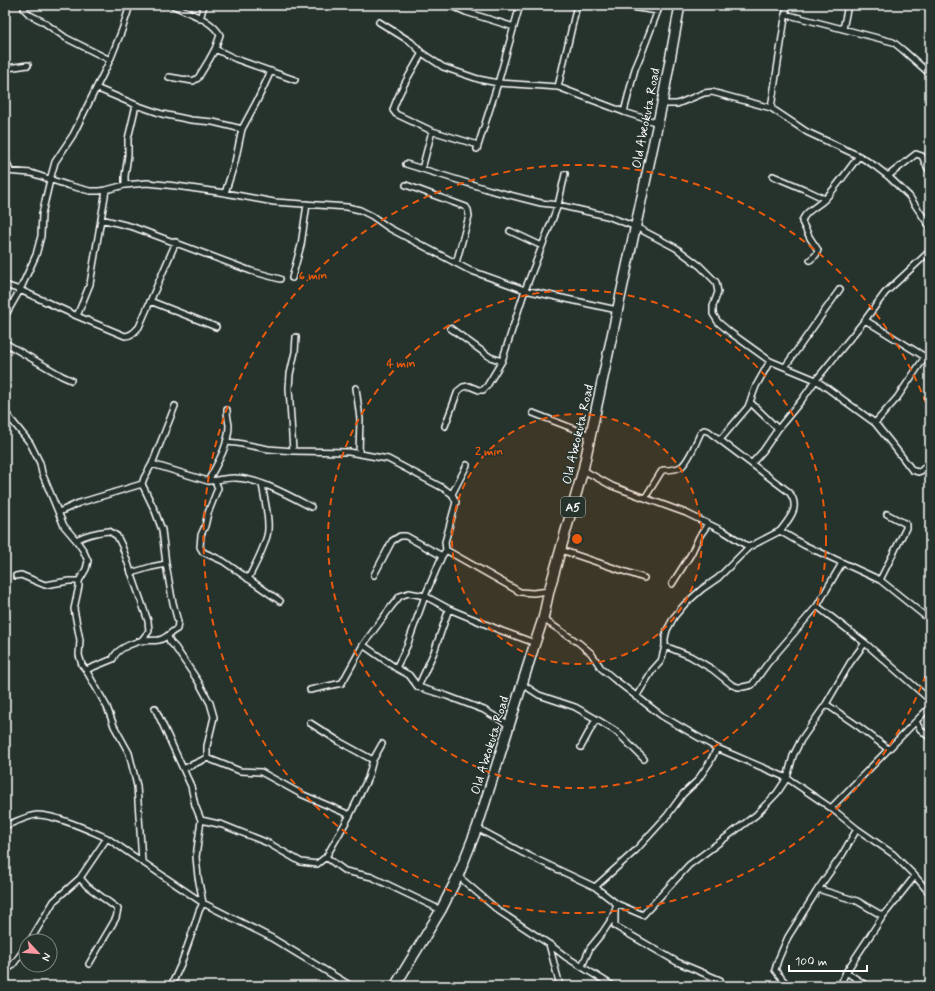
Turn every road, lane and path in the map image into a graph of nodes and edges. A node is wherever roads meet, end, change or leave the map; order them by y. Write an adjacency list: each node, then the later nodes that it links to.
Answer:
1 (26, 5): 21 (street)
2 (130, 5): 21 (street)
3 (172, 5): 15 (street)
4 (204, 5): 15 (street)
5 (450, 5): 17 (street)
6 (520, 5): 17 (street)
7 (577, 5): 30 (street)
8 (616, 5): 13 (street)
9 (660, 5): 13 (street)
10 (680, 5): 31 (highway, Old Abeokuta Road / A5)
11 (787, 5): 14 (street)
12 (848, 5): 18 (street)
13 (658, 11): 34 (street)
14 (785, 14): 18 (street); 33 (street)
15 (200, 18): 19 (street)
16 (379, 22): 20 (street)
17 (514, 27): 28 (street)
18 (843, 29): 25 (street)
19 (215, 49): 24 (street); 26 (street)
20 (422, 53): 28 (street); 37 (street)
21 (110, 60): 29 (street)
22 (28, 65): 23 (street)
23 (5, 69)
24 (271, 71): 27 (street); 36 (street)
25 (930, 74)
26 (169, 77)
27 (294, 80)
28 (498, 83): 30 (street); 37 (street)
29 (96, 88): 32 (street); 47 (street)
30 (558, 88): 34 (street)
31 (662, 104): 33 (street); 35 (highway, Old Abeokuta Road / A5)
32 (136, 105): 36 (street); 48 (street)
33 (771, 108): 38 (street)
34 (624, 112): 35 (street)
35 (658, 123): 56 (highway, Old Abeokuta Road / A5)
36 (242, 129): 51 (street)
37 (432, 131): 41 (street)
38 (859, 156): 46 (street); 52 (street)
39 (5, 157): 42 (street)
40 (406, 164): 41 (street)
41 (422, 169): 54 (street)
42 (8, 171): 47 (street)
43 (930, 171): 46 (street)
44 (565, 174): 54 (street)
45 (772, 176): 52 (street)
46 (888, 176): 57 (street)
47 (50, 180): 50 (street); 68 (street)
48 (125, 185): 50 (street); 51 (street)
49 (406, 185): 63 (street)
50 (106, 190): 55 (street)
51 (225, 193): 53 (street)
52 (825, 199): 62 (street)
53 (307, 204): 63 (street); 64 (street)
54 (558, 205): 56 (street); 60 (street)
55 (101, 219): 59 (street); 73 (street)
56 (636, 227): 71 (highway, Old Abeokuta Road / A5); 82 (street)
57 (930, 227)
58 (510, 231): 60 (street)
59 (176, 242): 65 (street); 70 (street)
60 (542, 246): 69 (street)
61 (930, 251): 74 (street)
62 (810, 260)
63 (456, 263): 69 (street)
64 (292, 278)
65 (280, 279)
66 (5, 284): 68 (street)
67 (840, 288): 83 (street)
68 (20, 290): 72 (street); 73 (street)
69 (525, 290): 71 (street); 81 (street)
70 (150, 301): 73 (street); 75 (street)
71 (617, 310): 95 (highway, Old Abeokuta Road / A5)
72 (5, 316)
73 (77, 316)
74 (865, 320): 79 (street); 85 (street)
75 (216, 327)
76 (450, 328): 81 (street)
77 (296, 336): 98 (street)
78 (5, 343): 84 (street)
79 (925, 357): 80 (street); 92 (street)
80 (930, 360)
81 (502, 361): 93 (street)
82 (770, 361): 83 (street); 87 (street)
83 (785, 367): 85 (street)
84 (71, 380)
85 (816, 380): 92 (street); 94 (street)
86 (356, 388): 99 (street)
87 (750, 402): 94 (street); 96 (street)
88 (175, 406): 102 (street)
89 (227, 410): 97 (street)
90 (5, 412): 112 (street)
91 (533, 413): 95 (street)
92 (875, 423): 100 (street)
93 (445, 426)
94 (778, 429): 101 (street)
95 (590, 435): 104 (highway, Old Abeokuta Road / A5)
96 (720, 440): 101 (street); 110 (street)
97 (226, 442): 98 (street); 105 (street)
98 (292, 451): 99 (street)
99 (358, 453): 109 (street)
100 (930, 462)
101 (752, 463): 115 (street)
102 (152, 464): 105 (street); 107 (street)
103 (467, 465): 109 (street)
104 (583, 470): 110 (street); 119 (highway, Old Abeokuta Road / A5)
105 (208, 481): 106 (street)
106 (215, 481): 108 (street); 127 (street)
107 (142, 484): 112 (street); 122 (street)
108 (262, 484): 111 (street); 127 (street)
109 (452, 494): 118 (street)
110 (645, 498): 114 (street)
111 (311, 507)
112 (58, 512): 116 (street)
113 (887, 514): 128 (street)
114 (708, 524): 117 (street); 130 (street)
115 (780, 531): 117 (street); 121 (street)
116 (76, 540): 123 (street); 129 (street)
117 (749, 547): 143 (street)
118 (446, 550): 120 (street); 131 (street)
119 (561, 550): 126 (street); 131 (highway, Old Abeokuta Road / A5)
120 (442, 556): 124 (street); 132 (street)
121 (842, 563): 128 (street); 134 (street)
122 (166, 564): 123 (street); 138 (street)
123 (131, 573): 139 (street)
124 (374, 575)
125 (16, 576): 129 (street)
126 (644, 578)
127 (248, 579): 133 (street)
128 (880, 580): 137 (street)
129 (79, 581): 145 (street)
130 (672, 584)
131 (549, 591): 136 (highway, Old Abeokuta Road / A5)
132 (426, 596): 135 (street); 142 (street); 144 (street)
133 (280, 602)
134 (817, 606): 141 (street); 143 (street)
135 (449, 608): 140 (street); 147 (street)
136 (543, 619): 140 (highway, Old Abeokuta Road / A5); 149 (street)
137 (930, 620)
138 (168, 636): 139 (street); 165 (street)
139 (141, 641): 145 (street)
140 (535, 643): 146 (highway, Old Abeokuta Road / A5)
141 (865, 643): 150 (street); 151 (street)
142 (363, 645): 144 (street); 148 (street)
143 (665, 646): 149 (street)
144 (396, 668): 147 (street)
145 (86, 670): 178 (street)
146 (522, 684): 154 (street); 157 (highway, Old Abeokuta Road / A5)
147 (418, 687): 157 (street)
148 (310, 690)
149 (636, 697): 163 (street)
150 (930, 700)
151 (826, 704): 164 (street); 169 (street)
152 (155, 708): 168 (street)
153 (930, 709): 155 (street)
154 (596, 719): 162 (street); 166 (street)
155 (916, 721): 158 (street); 159 (street)
156 (310, 723): 167 (street)
157 (509, 725): 174 (highway, Old Abeokuta Road / A5)
158 (910, 727): 159 (street); 164 (street)
159 (920, 729): 160 (street)
160 (930, 738)
161 (382, 744): 167 (street)
162 (581, 747)
163 (717, 748): 169 (street); 182 (street)
164 (888, 749): 170 (street)
165 (207, 758): 168 (street); 171 (street)
166 (644, 759)
167 (373, 760): 171 (street)
168 (183, 769): 172 (street)
169 (787, 778): 170 (street); 186 (street)
170 (831, 808): 175 (street)
171 (350, 815): 177 (street)
172 (201, 820): 177 (street); 185 (street)
173 (5, 826): 176 (street)
174 (478, 828): 179 (highway, Old Abeokuta Road / A5); 182 (street)
175 (857, 829): 180 (street); 183 (street)
176 (107, 838): 178 (street); 181 (street)
177 (326, 858): 187 (street)
178 (142, 861): 185 (street)
179 (458, 876): 187 (highway, Old Abeokuta Road / A5); 191 (street)
180 (915, 876): 184 (street); 189 (street)
181 (80, 878): 190 (street); 195 (street)
182 (594, 887): 186 (street)
183 (818, 889): 189 (street); 205 (street)
184 (930, 894)
185 (203, 903): 200 (street); 201 (street)
186 (617, 904): 188 (street)
187 (441, 910): 202 (highway, Old Abeokuta Road / A5)
188 (615, 910): 196 (street); 199 (street)
189 (883, 916): 198 (street)
190 (35, 933)
191 (549, 944): 196 (street); 203 (street)
192 (930, 948): 194 (street)
193 (18, 958): 197 (street)
194 (930, 963)
195 (89, 964)
196 (582, 966): 204 (street)
197 (5, 971)
198 (846, 972): 206 (street); 207 (street)
199 (720, 980)
200 (171, 986)
201 (351, 986)
202 (395, 986)
203 (560, 986)
204 (613, 986)
205 (788, 986)
206 (840, 986)
207 (867, 986)

